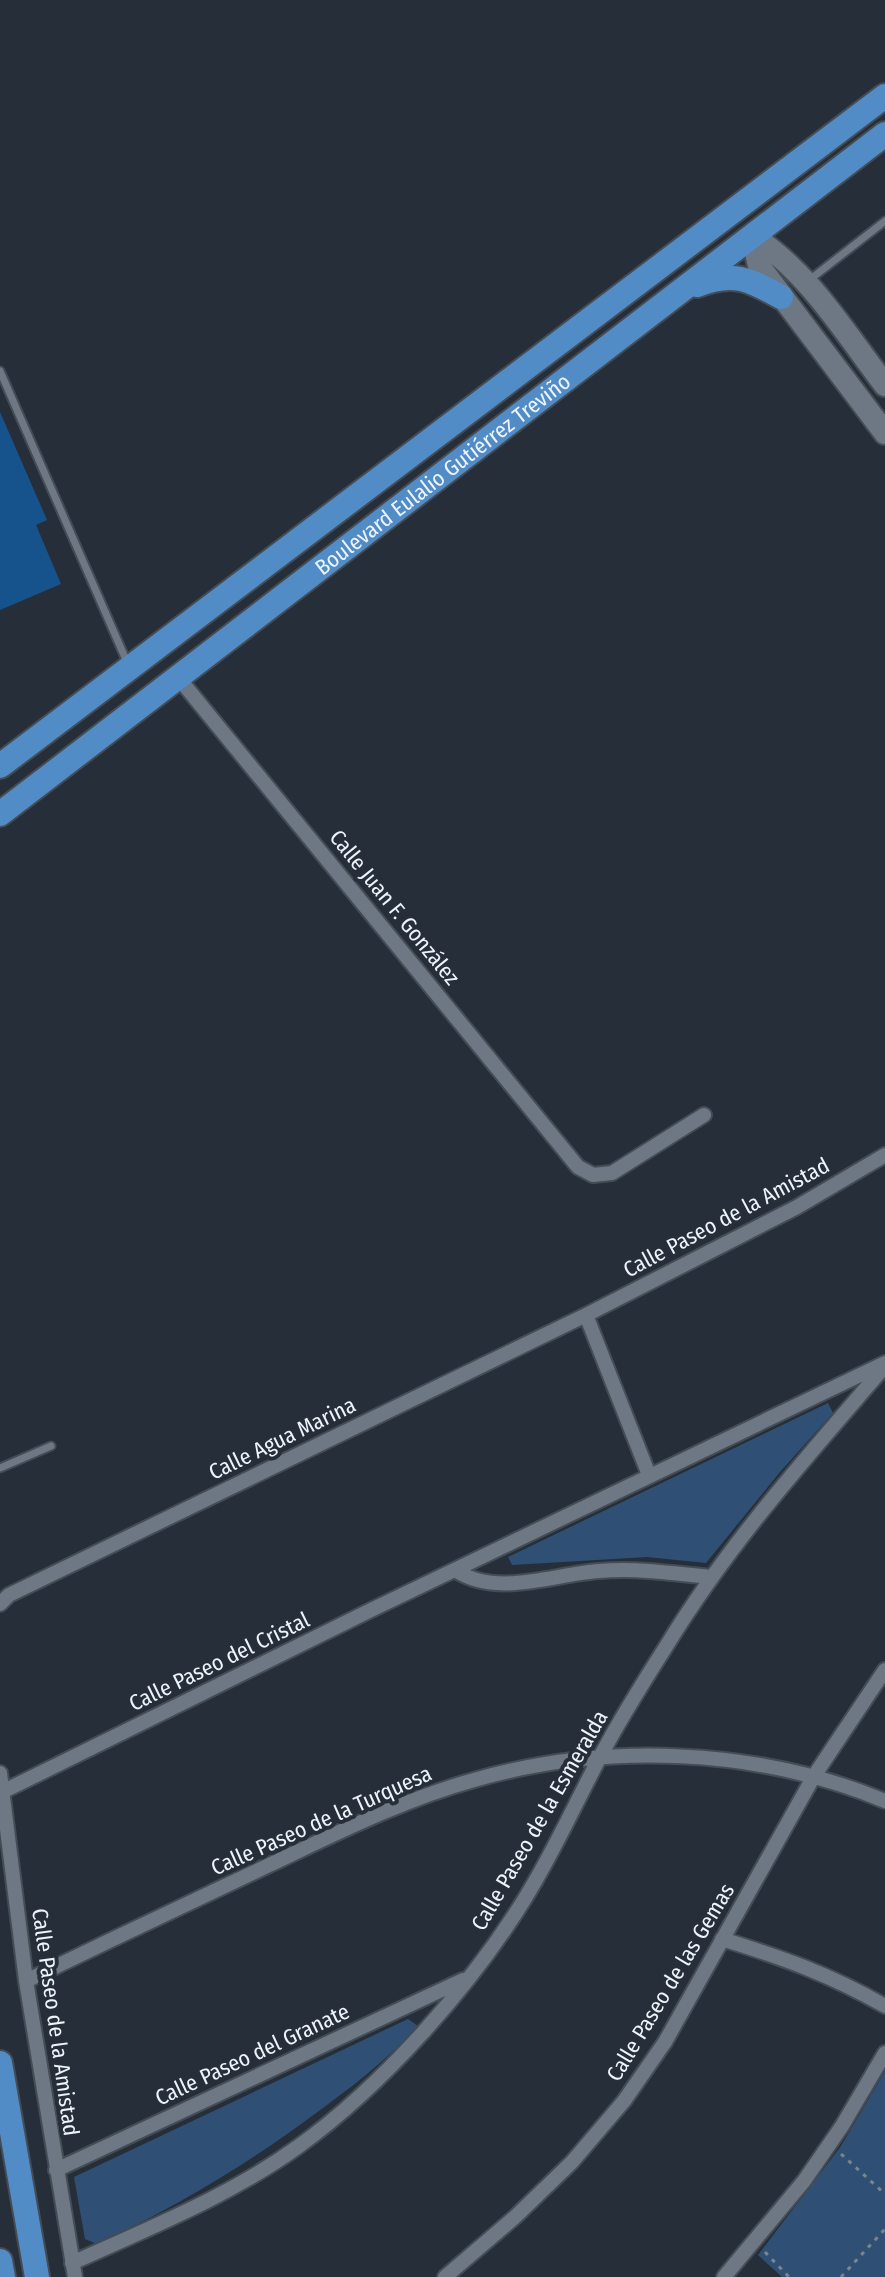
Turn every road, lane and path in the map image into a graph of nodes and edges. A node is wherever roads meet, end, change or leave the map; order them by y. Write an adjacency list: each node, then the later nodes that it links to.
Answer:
1 (885, 96): 3 (main road, Boulevard Eulalio Gutiérrez Treviño)
2 (885, 134): 5 (main road, Boulevard Eulalio Gutiérrez Treviño)
3 (829, 139): 5 (main road); 6 (main road, Boulevard Eulalio Gutiérrez Treviño)
4 (885, 221): 7 (lane)
5 (752, 236): 6 (main road); 7 (main road); 8 (main road, Boulevard Eulalio Gutiérrez Treviño); 9 (main road)
6 (664, 265): 13 (main road, Boulevard Eulalio Gutiérrez Treviño)
7 (806, 283): 11 (main road)
8 (676, 293): 9 (main road); 14 (main road, Boulevard Eulalio Gutiérrez Treviño)
9 (781, 297): 12 (main road)
10 (0, 371): 13 (lane)
11 (885, 385)
12 (885, 433)
13 (130, 668): 15 (main road, Boulevard Eulalio Gutiérrez Treviño)
14 (177, 676): 16 (main road, Boulevard Eulalio Gutiérrez Treviño); 17 (street, Calle Juan F. González)
15 (0, 766)
16 (1, 812)
17 (704, 1115)
18 (885, 1155): 19 (street, Calle Paseo de la Amistad)
19 (586, 1315): 23 (street); 26 (street, Calle Agua Marina)
20 (885, 1364): 23 (street, Calle Paseo del Cristal); 25 (street, Calle Paseo de la Esmeralda)
21 (51, 1446): 22 (lane)
22 (0, 1468)
23 (649, 1475): 24 (street, Calle Paseo del Cristal)
24 (455, 1570): 25 (street); 31 (street, Calle Paseo del Cristal)
25 (710, 1577): 28 (street, Calle Paseo de la Esmeralda)
26 (0, 1604)
27 (885, 1670): 30 (street, Calle Paseo de las Gemas)
28 (600, 1756): 30 (street, Calle Paseo de la Turquesa); 34 (street, Calle Paseo de la Esmeralda); 35 (street, Calle Paseo de la Turquesa)
29 (0, 1773): 31 (street, Calle Paseo de la Amistad)
30 (814, 1776): 32 (street, Calle Paseo de la Turquesa); 33 (street, Calle Paseo de las Gemas)
31 (2, 1792): 35 (street, Calle Paseo de la Amistad)
32 (885, 1801)
33 (722, 1939): 36 (street); 47 (street, Calle Paseo de las Gemas)
34 (467, 1978): 40 (street, Calle Paseo del Granate); 44 (street, Calle Paseo de la Esmeralda)
35 (26, 1981): 40 (street, Calle Paseo de la Amistad)
36 (885, 2006)
37 (885, 2053): 48 (street)
38 (0, 2063): 46 (main road)
39 (841, 2154): 41 (path)
40 (56, 2170): 44 (street, Calle Paseo de la Amistad)
41 (885, 2194)
42 (885, 2229): 49 (path)
43 (0, 2261): 45 (main road)
44 (74, 2270)
45 (3, 2277)
46 (37, 2277)
47 (445, 2277)
48 (724, 2277)
49 (841, 2277)

